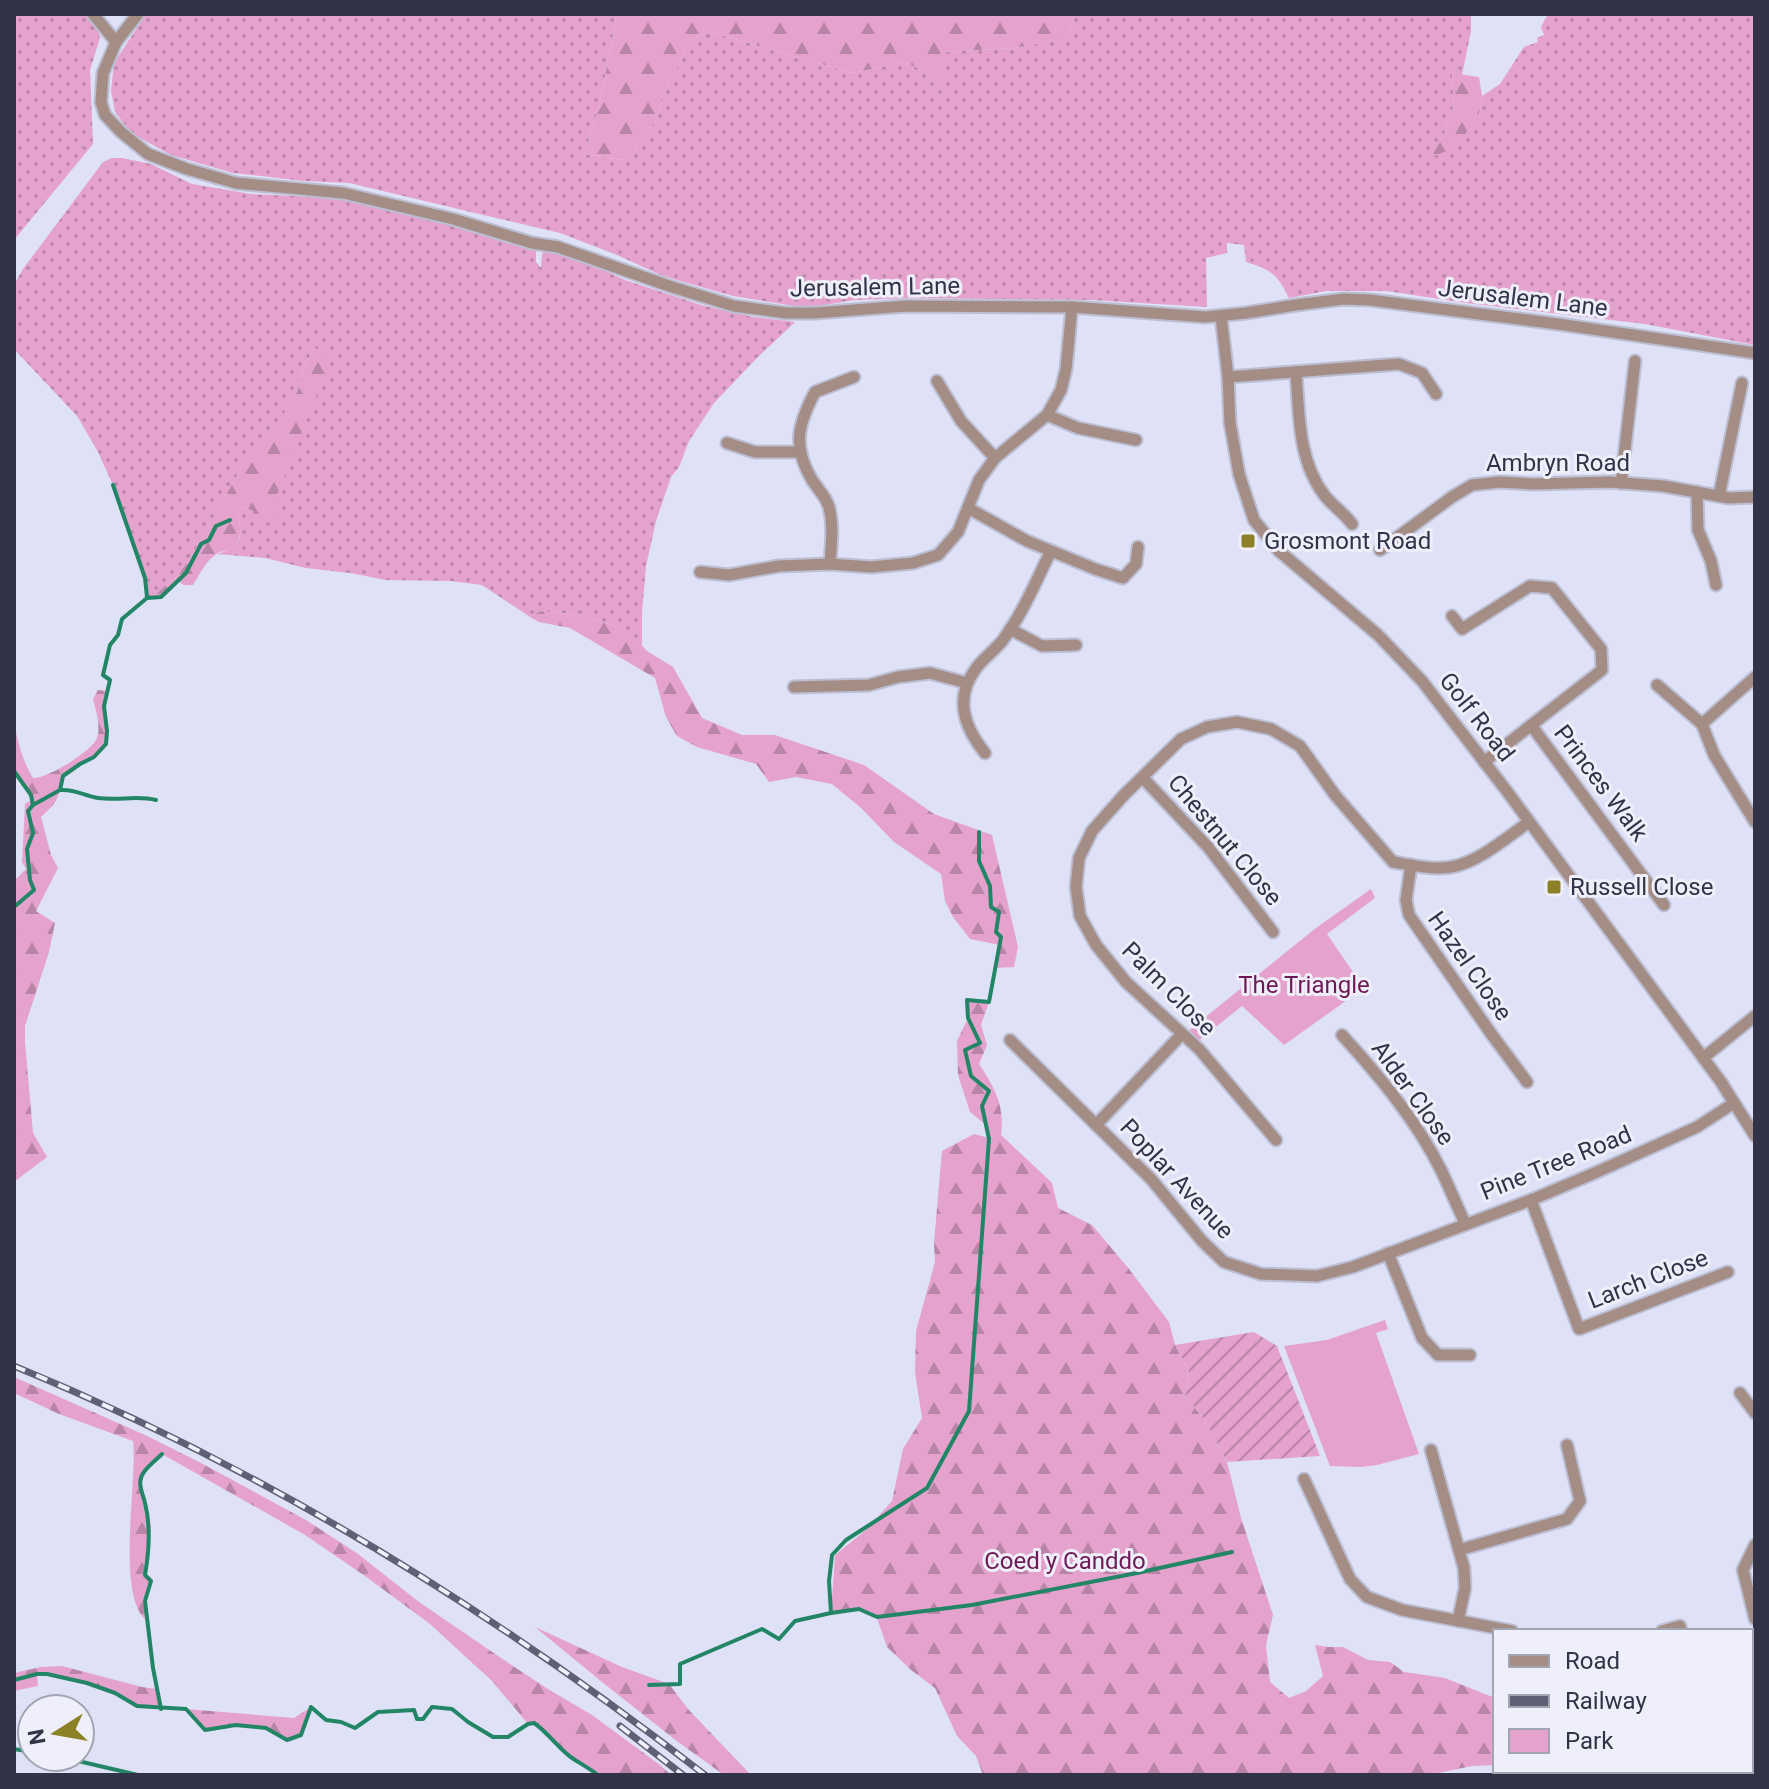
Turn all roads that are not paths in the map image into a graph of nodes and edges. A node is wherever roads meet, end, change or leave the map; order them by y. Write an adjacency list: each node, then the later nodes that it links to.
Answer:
1 (93, 14): 3 (street)
2 (138, 14): 3 (street, Jerusalem Lane)
3 (116, 42): 4 (street, Jerusalem Lane)
4 (1072, 307): 5 (street, Jerusalem Lane); 14 (street)
5 (1221, 316): 6 (street, Jerusalem Lane); 10 (street, Golf Road)
6 (1755, 353)
7 (1635, 361): 19 (street)
8 (1296, 372): 10 (street); 13 (street); 24 (street)
9 (854, 377): 17 (street)
10 (1228, 377): 41 (street, Golf Road)
11 (937, 381): 18 (street)
12 (1742, 383): 21 (street)
13 (1436, 394)
14 (1047, 415): 15 (street); 18 (street)
15 (1136, 440)
16 (727, 443): 17 (street)
17 (801, 452): 28 (street)
18 (995, 458): 23 (street)
19 (1621, 483): 20 (street, Ambryn Road); 26 (street, Ambryn Road)
20 (1697, 492): 21 (street, Ambryn Road); 30 (street)
21 (1719, 496): 22 (street, Ambryn Road)
22 (1755, 497)
23 (968, 508): 27 (street); 28 (street)
24 (1352, 524)
25 (1138, 547): 27 (street)
26 (1380, 550)
27 (1051, 551): 32 (street)
28 (830, 564): 29 (street)
29 (700, 572)
30 (1716, 585)
31 (1452, 616): 39 (street)
32 (1010, 629): 33 (street); 35 (street)
33 (1076, 645)
34 (1755, 677): 38 (street)
35 (967, 683): 37 (street); 40 (street)
36 (1657, 685): 38 (street)
37 (794, 687)
38 (1702, 724): 44 (street)
39 (1531, 725): 41 (street); 46 (street, Princes Walk)
40 (985, 753)
41 (1484, 762): 43 (street, Golf Road)
42 (1143, 778): 45 (street, Palm Close); 47 (street, Chestnut Close); 49 (street, Palm Close)
43 (1529, 822): 45 (street); 52 (street, Golf Road)
44 (1755, 822)
45 (1411, 865): 53 (street, Hazel Close)
46 (1664, 905)
47 (1273, 932)
48 (1755, 1016): 52 (street)
49 (1182, 1034): 55 (street); 57 (street, Palm Close)
50 (1342, 1035): 59 (street, Alder Close)
51 (1010, 1040): 55 (street, Poplar Avenue)
52 (1703, 1058): 54 (street, Golf Road)
53 (1527, 1082)
54 (1734, 1103): 56 (street, Golf Road); 58 (street, Pine Tree Road)
55 (1096, 1125): 60 (street, Poplar Avenue)
56 (1755, 1136)
57 (1276, 1140)
58 (1531, 1200): 59 (street, Pine Tree Road); 61 (street, Larch Close)
59 (1465, 1223): 60 (street, Pine Tree Road)
60 (1388, 1253): 62 (street)
61 (1728, 1272)
62 (1470, 1355)
63 (1740, 1393): 64 (street)
64 (1755, 1413)
65 (1567, 1445): 69 (street)
66 (1431, 1450): 69 (street)
67 (1304, 1479): 71 (street)
68 (1755, 1545): 70 (street)
69 (1459, 1550): 71 (street)
70 (1755, 1619)
71 (1458, 1621): 72 (street)
72 (1501, 1629)

